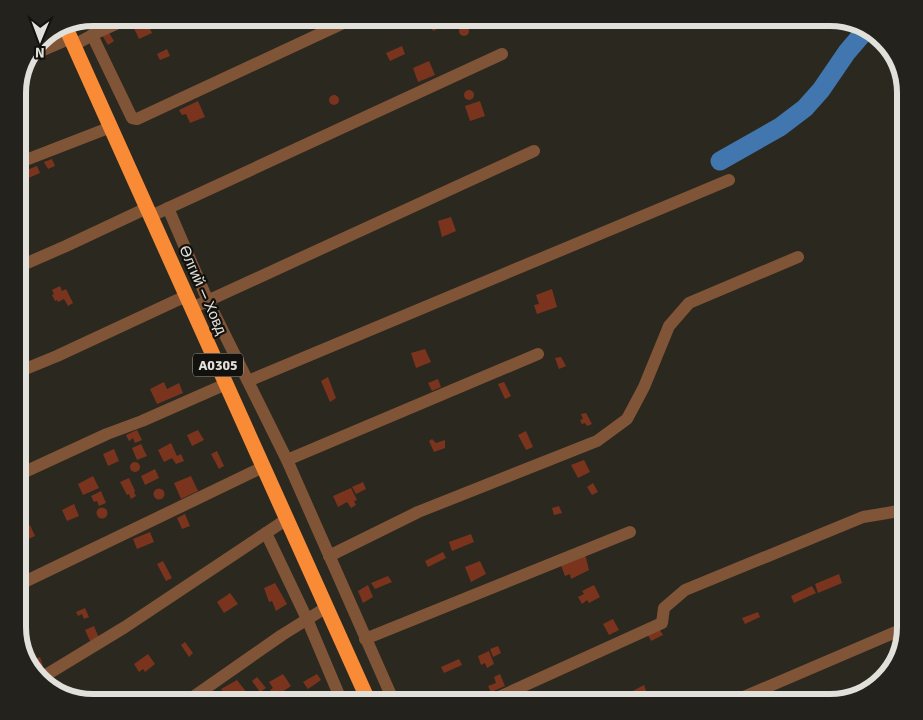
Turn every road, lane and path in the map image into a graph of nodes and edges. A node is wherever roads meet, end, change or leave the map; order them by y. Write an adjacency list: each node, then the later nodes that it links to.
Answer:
1 (112, 26): 3 (street)
2 (337, 26): 3 (street)
3 (92, 35): 4 (street)
4 (71, 37): 6 (highway, Өлгий — Ховд / A0305)
5 (502, 54): 10 (street)
6 (111, 127): 8 (street); 11 (highway, Өлгий — Ховд / A0305)
7 (534, 151): 14 (street)
8 (26, 160)
9 (728, 180): 18 (street)
10 (168, 208): 11 (street); 14 (street)
11 (149, 212): 13 (street); 15 (highway, Өлгий — Ховд / A0305)
12 (798, 258): 27 (street)
13 (26, 264)
14 (208, 301): 15 (street); 18 (street)
15 (189, 302): 17 (street); 19 (highway, Өлгий — Ховд / A0305)
16 (538, 354): 20 (street)
17 (26, 369)
18 (248, 381): 20 (street)
19 (226, 384): 21 (highway, Өлгий — Ховд / A0305); 22 (street)
20 (287, 460): 27 (street)
21 (263, 467): 24 (highway, Өлгий — Ховд / A0305); 28 (street)
22 (26, 471)
23 (897, 511): 38 (street)
24 (287, 519): 26 (street); 29 (highway, Өлгий — Ховд / A0305)
25 (630, 532): 32 (street)
26 (266, 533): 30 (street); 33 (street)
27 (329, 556): 32 (street)
28 (26, 581)
29 (327, 607): 30 (street); 36 (highway, Өлгий — Ховд / A0305)
30 (307, 619): 34 (street); 35 (street)
31 (896, 632): 39 (street)
32 (365, 639): 37 (street)
33 (47, 675)
34 (197, 694)
35 (339, 694)
36 (365, 694)
37 (390, 694)
38 (506, 694)
39 (751, 694)

